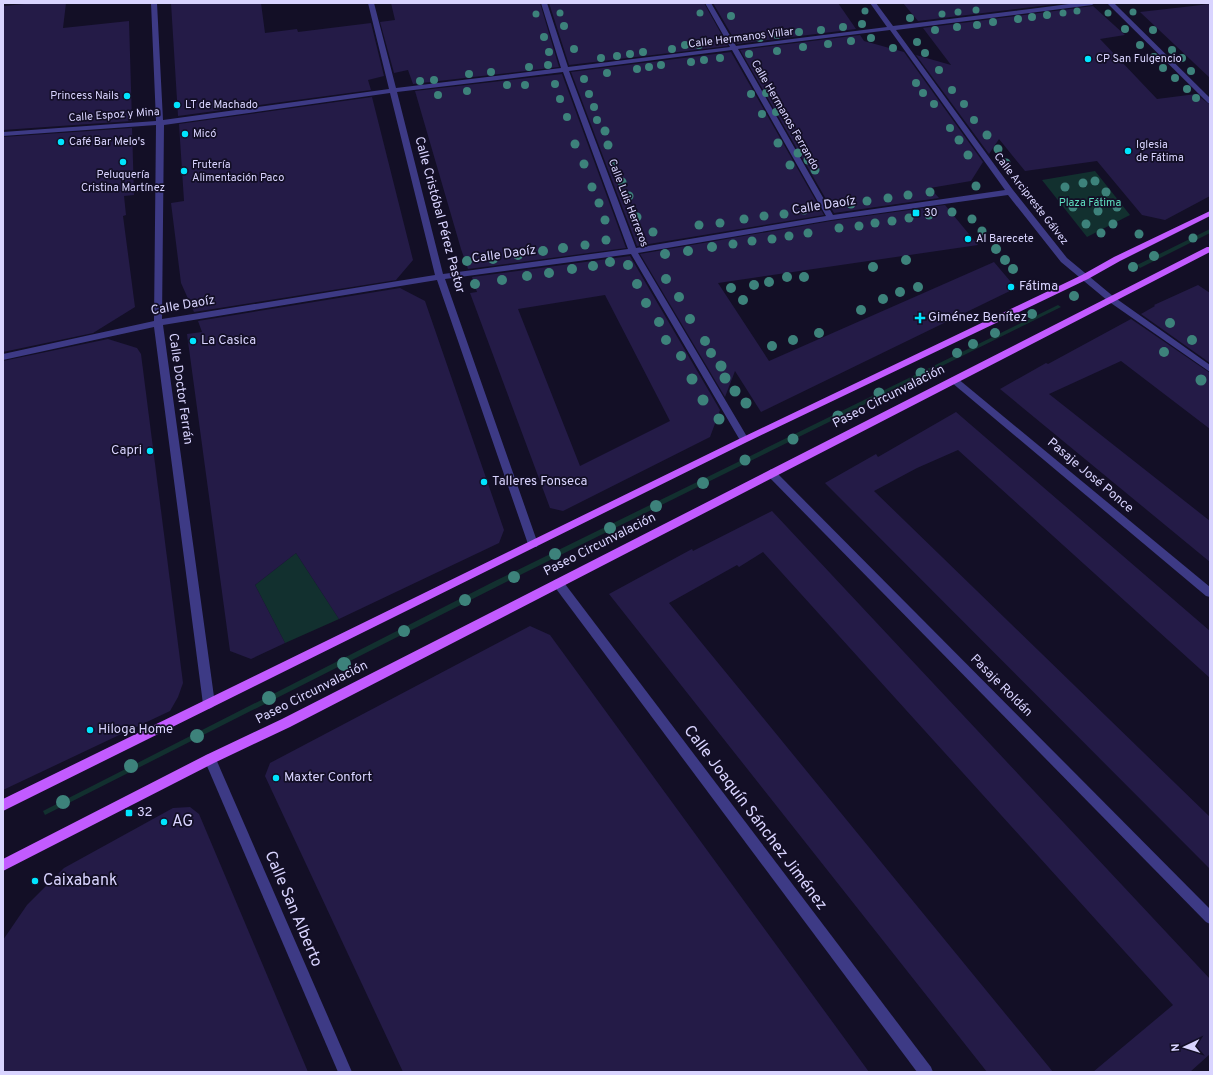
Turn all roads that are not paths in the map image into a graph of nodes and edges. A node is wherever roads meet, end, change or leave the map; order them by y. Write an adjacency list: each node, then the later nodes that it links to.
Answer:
1 (154, 3): 13 (street, Calle Doctor Ferrán)
2 (371, 3): 11 (street, Calle Cristóbal Pérez Pastor)
3 (544, 3): 10 (street, Calle Luis Herreros)
4 (708, 3): 9 (street, Calle Hermanos Ferrando)
5 (873, 3): 8 (street, Calle Arcipreste Gálvez)
6 (1092, 3): 8 (street, Calle Hermanos Villar)
7 (1110, 3): 12 (street)
8 (893, 29): 9 (street, Calle Hermanos Villar); 15 (street, Calle Arcipreste Gálvez)
9 (734, 48): 10 (street, Calle Hermanos Villar); 17 (street, Calle Hermanos Ferrando)
10 (565, 69): 11 (street, Calle Hermanos Villar); 19 (street, Calle Luis Herreros)
11 (392, 91): 13 (street, Calle Espoz y Mina); 20 (street, Calle Cristóbal Pérez Pastor)
12 (1210, 102)
13 (160, 123): 14 (street, Calle Espoz y Mina); 23 (street, Calle Doctor Ferrán)
14 (3, 134)
15 (1010, 192): 17 (street, Calle Daoíz); 21 (street, Calle Arcipreste Gálvez)
16 (1210, 213): 21 (main road, Paseo Circunvalación)
17 (830, 218): 19 (street, Calle Daoíz)
18 (1210, 249): 22 (main road, Paseo Circunvalación)
19 (633, 251): 20 (street, Calle Daoíz); 27 (street, Calle Luis Herreros)
20 (440, 277): 23 (street, Calle Daoíz); 29 (street, Calle Cristóbal Pérez Pastor)
21 (1085, 277): 22 (street, Calle Arcipreste Gálvez); 27 (main road, Paseo Circunvalación)
22 (1111, 299): 25 (street, Calle Arcipreste Gálvez); 26 (main road, Paseo Circunvalación)
23 (158, 323): 24 (street, Calle Daoíz); 32 (street, Calle Doctor Ferrán)
24 (3, 357)
25 (1210, 370)
26 (954, 380): 28 (main road, Paseo Circunvalación); 31 (street, Pasaje José Ponce)
27 (744, 440): 29 (main road, Paseo Circunvalación)
28 (771, 473): 30 (main road, Paseo Circunvalación); 36 (street, Pasaje Roldán)
29 (533, 544): 32 (main road, Paseo Circunvalación)
30 (558, 583): 33 (main road, Paseo Circunvalación); 38 (street, Calle Joaquín Sánchez Jiménez)
31 (1210, 593)
32 (209, 704): 34 (main road, Paseo Circunvalación)
33 (210, 759): 35 (main road, Paseo Circunvalación); 37 (street, Calle San Alberto)
34 (3, 805)
35 (3, 865)
36 (1210, 918)
37 (345, 1072)
38 (926, 1072)

